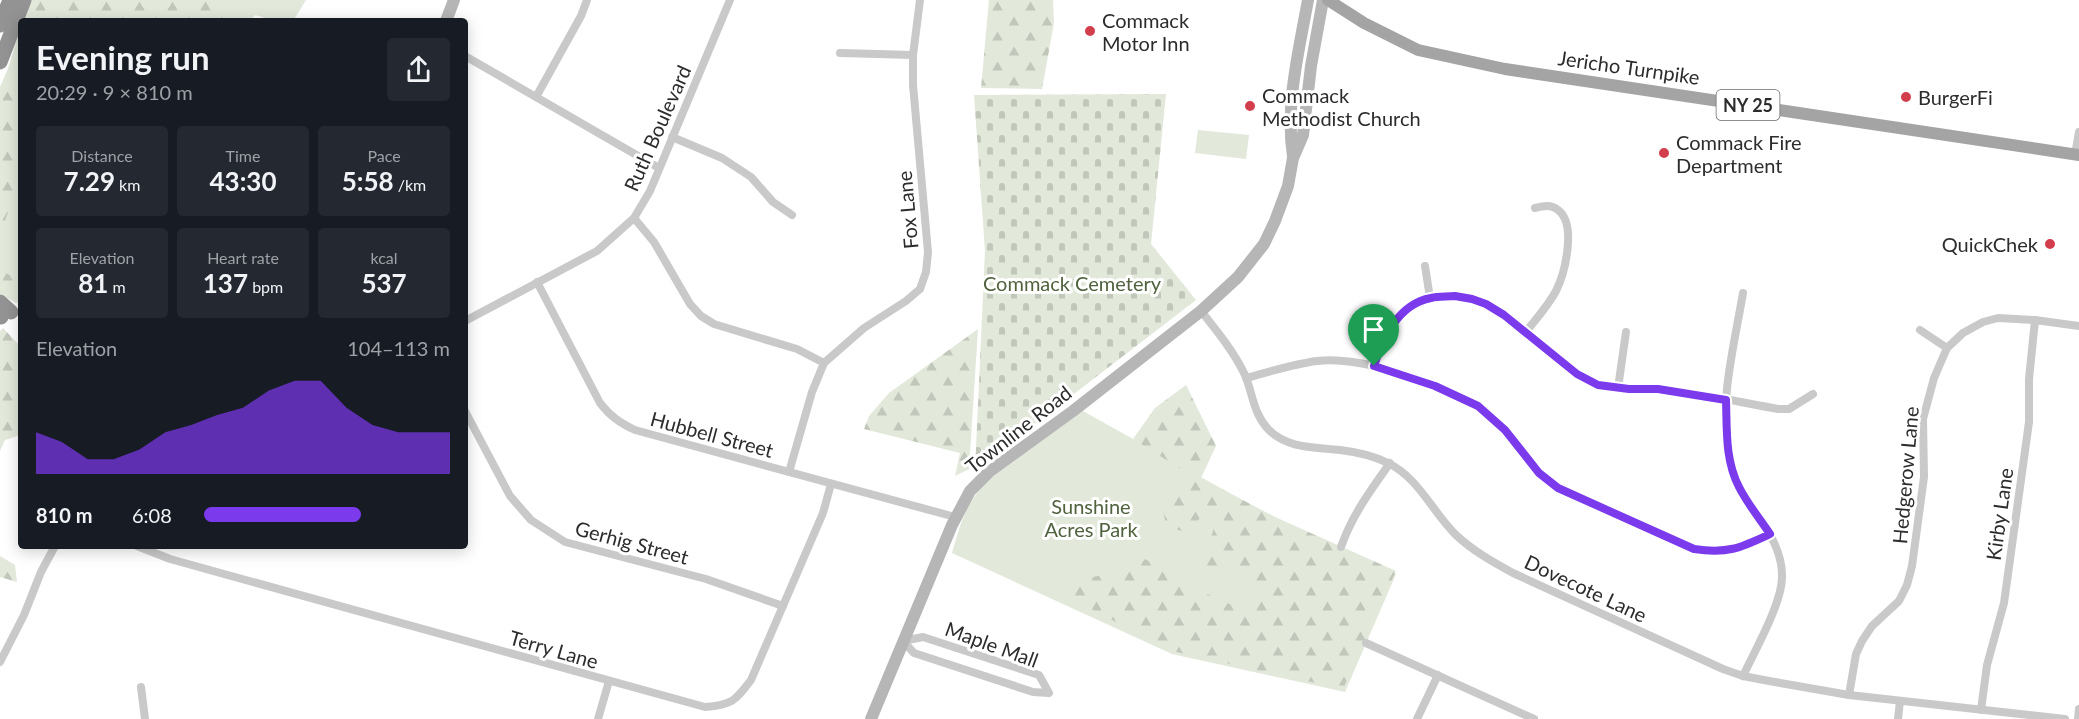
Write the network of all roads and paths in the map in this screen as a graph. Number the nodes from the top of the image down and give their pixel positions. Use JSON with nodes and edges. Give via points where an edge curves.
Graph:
{"nodes":[{"id":1,"x":10,"y":0,"type":"edge"},
{"id":2,"x":24,"y":0,"type":"edge"},
{"id":3,"x":454,"y":0,"type":"edge"},
{"id":4,"x":587,"y":0,"type":"edge"},
{"id":5,"x":729,"y":0,"type":"edge"},
{"id":6,"x":920,"y":0,"type":"edge"},
{"id":7,"x":1308,"y":0,"type":"edge"},
{"id":8,"x":1323,"y":0,"type":"edge"},
{"id":9,"x":1328,"y":0,"type":"edge"},
{"id":10,"x":447,"y":18,"type":"edge"},
{"id":11,"x":0,"y":25,"type":"edge"},
{"id":12,"x":840,"y":53,"type":"dead end"},
{"id":13,"x":913,"y":55,"type":"junction"},
{"id":14,"x":468,"y":58,"type":"edge"},
{"id":15,"x":0,"y":63,"type":"edge"},
{"id":16,"x":536,"y":97,"type":"junction"},
{"id":17,"x":2079,"y":132,"type":"edge"},
{"id":18,"x":672,"y":137,"type":"junction"},
{"id":19,"x":2077,"y":155,"type":"edge"},
{"id":20,"x":1293,"y":158,"type":"junction"},
{"id":21,"x":658,"y":168,"type":"junction"},
{"id":22,"x":1535,"y":208,"type":"dead end"},
{"id":23,"x":792,"y":215,"type":"dead end"},
{"id":24,"x":634,"y":218,"type":"junction"},
{"id":25,"x":1425,"y":266,"type":"dead end"},
{"id":26,"x":537,"y":282,"type":"junction"},
{"id":27,"x":1743,"y":293,"type":"dead end"},
{"id":28,"x":1430,"y":298,"type":"junction"},
{"id":29,"x":1201,"y":311,"type":"junction"},
{"id":30,"x":468,"y":319,"type":"edge"},
{"id":31,"x":2035,"y":320,"type":"junction"},
{"id":32,"x":2079,"y":326,"type":"edge"},
{"id":33,"x":1920,"y":330,"type":"dead end"},
{"id":34,"x":1626,"y":332,"type":"dead end"},
{"id":35,"x":1525,"y":333,"type":"junction"},
{"id":36,"x":1947,"y":348,"type":"junction"},
{"id":37,"x":824,"y":363,"type":"junction"},
{"id":38,"x":1374,"y":366,"type":"junction"},
{"id":39,"x":1246,"y":378,"type":"junction"},
{"id":40,"x":1618,"y":388,"type":"junction"},
{"id":41,"x":1813,"y":394,"type":"dead end"},
{"id":42,"x":1726,"y":400,"type":"junction"},
{"id":43,"x":468,"y":417,"type":"edge"},
{"id":44,"x":1390,"y":463,"type":"junction"},
{"id":45,"x":789,"y":472,"type":"junction"},
{"id":46,"x":831,"y":484,"type":"junction"},
{"id":47,"x":955,"y":518,"type":"junction"},
{"id":48,"x":1770,"y":534,"type":"junction"},
{"id":49,"x":1341,"y":547,"type":"dead end"},
{"id":50,"x":53,"y":549,"type":"edge"},
{"id":51,"x":145,"y":549,"type":"edge"},
{"id":52,"x":783,"y":606,"type":"junction"},
{"id":53,"x":903,"y":641,"type":"junction"},
{"id":54,"x":1366,"y":643,"type":"dead end"},
{"id":55,"x":0,"y":662,"type":"edge"},
{"id":56,"x":1438,"y":675,"type":"junction"},
{"id":57,"x":1743,"y":676,"type":"junction"},
{"id":58,"x":609,"y":681,"type":"junction"},
{"id":59,"x":141,"y":687,"type":"dead end"},
{"id":60,"x":1849,"y":695,"type":"junction"},
{"id":61,"x":1900,"y":701,"type":"junction"},
{"id":62,"x":2079,"y":709,"type":"edge"},
{"id":63,"x":1981,"y":710,"type":"junction"},
{"id":64,"x":145,"y":719,"type":"edge"},
{"id":65,"x":598,"y":719,"type":"edge"},
{"id":66,"x":871,"y":719,"type":"edge"},
{"id":67,"x":1417,"y":719,"type":"edge"},
{"id":68,"x":1534,"y":719,"type":"edge"},
{"id":69,"x":1898,"y":719,"type":"edge"},
{"id":70,"x":2065,"y":719,"type":"edge"},
{"id":71,"x":2078,"y":719,"type":"edge"}],
"edges":[{"from":1,"to":11,"type":"highway"},
{"from":2,"to":15,"type":"highway"},
{"from":3,"to":10,"type":"main road"},
{"from":4,"to":16,"type":"street"},
{"from":5,"to":18,"type":"street","name":"Ruth Boulevard"},
{"from":6,"to":13,"type":"street","name":"Fox Lane"},
{"from":7,"to":20,"type":"main road","via":[[1294,88],[1290,134]]},
{"from":8,"to":20,"type":"main road","via":[[1303,135]]},
{"from":9,"to":19,"type":"main road","name":"Jericho Turnpike","number":"NY 25","via":[[1409,46],[1444,57]]},
{"from":12,"to":13,"type":"street"},
{"from":13,"to":37,"type":"street","name":"Fox Lane","via":[[915,128],[928,252],[926,272],[920,289],[864,328]]},
{"from":14,"to":16,"type":"street"},
{"from":16,"to":21,"type":"street"},
{"from":17,"to":19,"type":"street"},
{"from":18,"to":21,"type":"street","name":"Ruth Boulevard"},
{"from":18,"to":23,"type":"street","via":[[722,158],[751,177],[773,202]]},
{"from":20,"to":29,"type":"main road","name":"Townline Road","via":[[1288,186],[1264,244],[1238,277]]},
{"from":21,"to":24,"type":"street","name":"Ruth Boulevard"},
{"from":22,"to":35,"type":"street","via":[[1548,206],[1559,210],[1568,232],[1566,258],[1556,291]]},
{"from":24,"to":26,"type":"street","name":"Ruth Boulevard","via":[[597,251]]},
{"from":24,"to":37,"type":"street","via":[[701,316],[714,324],[797,349]]},
{"from":25,"to":28,"type":"street"},
{"from":26,"to":30,"type":"street","name":"Ruth Boulevard"},
{"from":26,"to":45,"type":"street","name":"Hubbell Street","via":[[600,404],[614,419],[635,430]]},
{"from":27,"to":42,"type":"street"},
{"from":28,"to":35,"type":"street","via":[[1455,296],[1486,304]]},
{"from":28,"to":38,"type":"street","via":[[1398,318],[1387,332]]},
{"from":29,"to":39,"type":"street","name":"Dovecote Lane"},
{"from":29,"to":47,"type":"main road","name":"Townline Road","via":[[989,472],[970,491]]},
{"from":31,"to":32,"type":"street","name":"Hedgerow Lane"},
{"from":31,"to":36,"type":"street","name":"Hedgerow Lane","via":[[1998,318],[1983,322]]},
{"from":31,"to":63,"type":"street","name":"Kirby Lane","via":[[2028,422],[2004,603],[1987,665]]},
{"from":33,"to":36,"type":"street"},
{"from":34,"to":40,"type":"street"},
{"from":35,"to":40,"type":"street","via":[[1577,374],[1598,385]]},
{"from":36,"to":60,"type":"street","name":"Hedgerow Lane","via":[[1923,419],[1924,477],[1907,585],[1899,602],[1862,640]]},
{"from":37,"to":45,"type":"street","name":"Fox Lane"},
{"from":38,"to":39,"type":"street","via":[[1318,361]]},
{"from":38,"to":48,"type":"street","via":[[1435,386],[1478,406],[1505,430],[1539,473],[1558,488],[1694,549],[1716,552],[1742,548]]},
{"from":39,"to":44,"type":"street","name":"Dovecote Lane","via":[[1261,420],[1283,440],[1352,451]]},
{"from":40,"to":42,"type":"street","via":[[1658,389]]},
{"from":41,"to":42,"type":"street","via":[[1789,409]]},
{"from":42,"to":48,"type":"street","via":[[1726,438],[1733,472],[1739,488]]},
{"from":43,"to":52,"type":"street","name":"Gerhig Street","via":[[510,496],[531,520],[565,542],[706,579]]},
{"from":44,"to":49,"type":"street","via":[[1365,497]]},
{"from":44,"to":57,"type":"street","name":"Dovecote Lane","via":[[1406,474],[1456,535],[1486,558]]},
{"from":45,"to":46,"type":"street","name":"Hubbell Street"},
{"from":46,"to":47,"type":"street","name":"Hubbell Street"},
{"from":46,"to":52,"type":"street","name":"Terry Lane","via":[[823,513]]},
{"from":47,"to":53,"type":"main road","name":"Townline Road"},
{"from":48,"to":57,"type":"street","via":[[1782,575],[1779,596]]},
{"from":50,"to":55,"type":"street"},
{"from":51,"to":58,"type":"street","name":"Terry Lane"},
{"from":52,"to":58,"type":"street","name":"Terry Lane","via":[[751,680],[737,698],[724,705],[705,707]]},
{"from":53,"to":53,"type":"street","name":"Maple Mall","via":[[914,653],[1033,692],[1050,693],[1039,675],[923,637]]},
{"from":53,"to":66,"type":"main road","name":"Townline Road"},
{"from":54,"to":56,"type":"street"},
{"from":56,"to":67,"type":"street"},
{"from":56,"to":68,"type":"street"},
{"from":57,"to":60,"type":"street","name":"Dovecote Lane"},
{"from":58,"to":65,"type":"street"},
{"from":59,"to":64,"type":"street"},
{"from":60,"to":61,"type":"street","name":"Dovecote Lane"},
{"from":61,"to":63,"type":"street","name":"Dovecote Lane"},
{"from":61,"to":69,"type":"street"},
{"from":62,"to":71,"type":"street"},
{"from":63,"to":70,"type":"street","name":"Dovecote Lane"}]}
